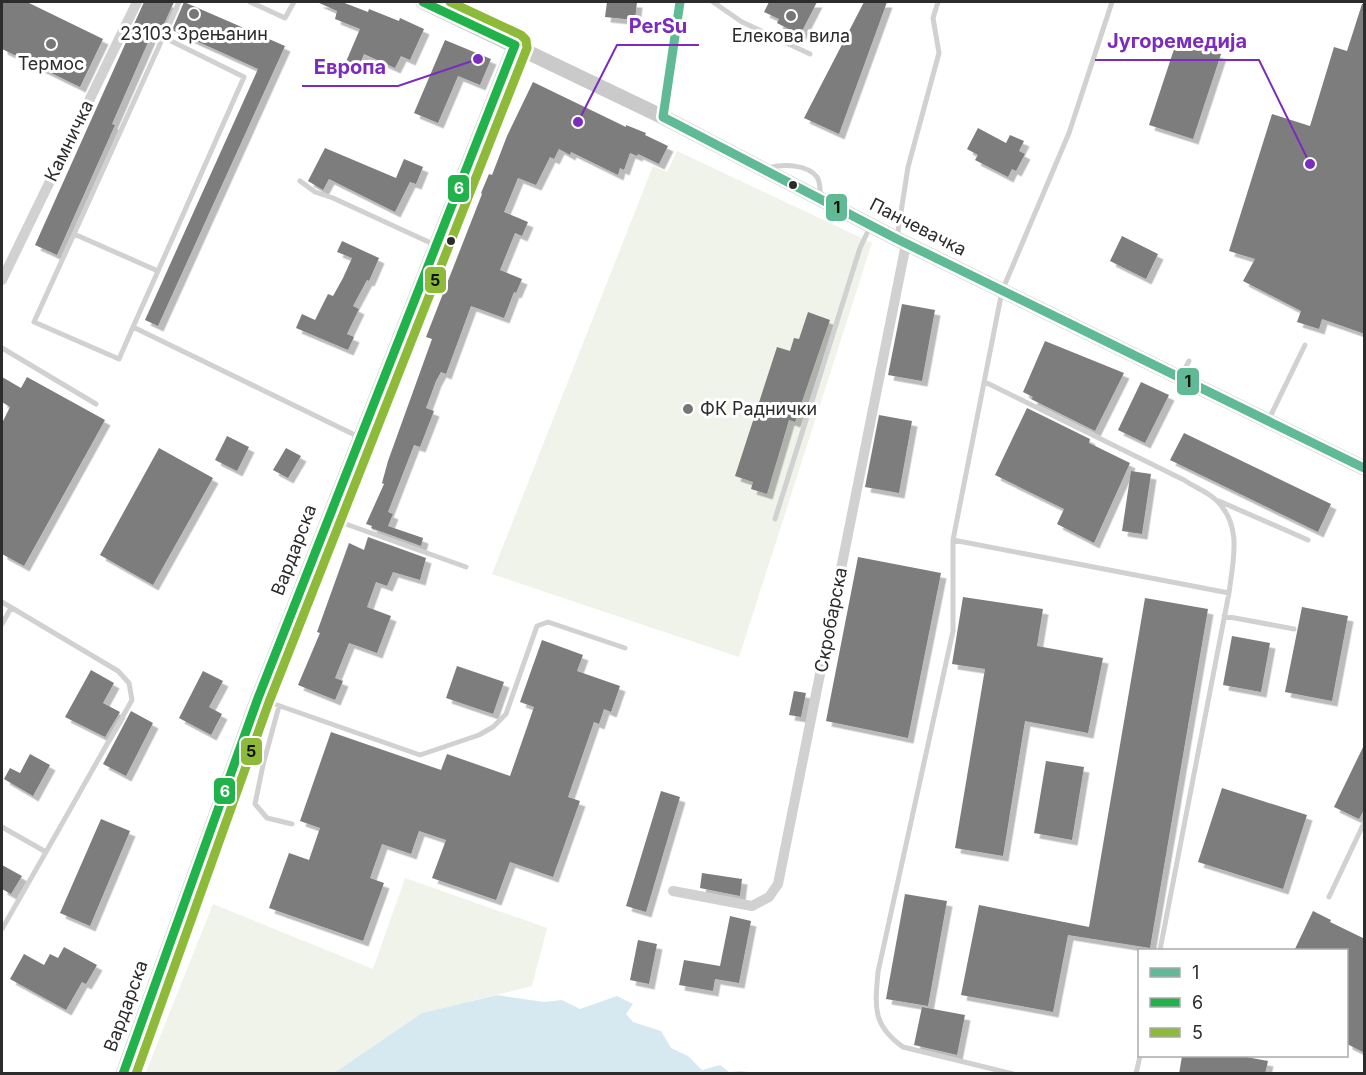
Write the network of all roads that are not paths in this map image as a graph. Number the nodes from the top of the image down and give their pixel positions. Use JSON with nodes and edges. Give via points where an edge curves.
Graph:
{"nodes":[{"id":1,"x":136,"y":2,"type":"edge"},
{"id":2,"x":179,"y":2,"type":"edge"},
{"id":3,"x":250,"y":2,"type":"edge"},
{"id":4,"x":294,"y":2,"type":"edge"},
{"id":5,"x":423,"y":2,"type":"edge"},
{"id":6,"x":680,"y":2,"type":"edge"},
{"id":7,"x":713,"y":2,"type":"edge"},
{"id":8,"x":938,"y":2,"type":"edge"},
{"id":9,"x":1112,"y":2,"type":"edge"},
{"id":10,"x":163,"y":37,"type":"junction"},
{"id":11,"x":515,"y":45,"type":"junction"},
{"id":12,"x":810,"y":54,"type":"dead end"},
{"id":13,"x":663,"y":117,"type":"junction"},
{"id":14,"x":300,"y":181,"type":"dead end"},
{"id":15,"x":870,"y":225,"type":"junction"},
{"id":16,"x":74,"y":234,"type":"junction"},
{"id":17,"x":902,"y":242,"type":"junction"},
{"id":18,"x":436,"y":246,"type":"junction"},
{"id":19,"x":158,"y":271,"type":"junction"},
{"id":20,"x":2,"y":280,"type":"edge"},
{"id":21,"x":1002,"y":291,"type":"junction"},
{"id":22,"x":133,"y":327,"type":"junction"},
{"id":23,"x":1305,"y":345,"type":"dead end"},
{"id":24,"x":2,"y":348,"type":"edge"},
{"id":25,"x":1189,"y":360,"type":"dead end"},
{"id":26,"x":1180,"y":378,"type":"junction"},
{"id":27,"x":985,"y":382,"type":"junction"},
{"id":28,"x":96,"y":404,"type":"dead end"},
{"id":29,"x":1268,"y":421,"type":"junction"},
{"id":30,"x":361,"y":438,"type":"junction"},
{"id":31,"x":1365,"y":468,"type":"edge"},
{"id":32,"x":1215,"y":499,"type":"junction"},
{"id":33,"x":328,"y":517,"type":"junction"},
{"id":34,"x":774,"y":519,"type":"dead end"},
{"id":35,"x":953,"y":540,"type":"junction"},
{"id":36,"x":1308,"y":540,"type":"dead end"},
{"id":37,"x":466,"y":567,"type":"dead end"},
{"id":38,"x":1228,"y":593,"type":"junction"},
{"id":39,"x":2,"y":602,"type":"edge"},
{"id":40,"x":10,"y":608,"type":"junction"},
{"id":41,"x":1224,"y":616,"type":"junction"},
{"id":42,"x":2,"y":624,"type":"edge"},
{"id":43,"x":1294,"y":629,"type":"dead end"},
{"id":44,"x":625,"y":648,"type":"dead end"},
{"id":45,"x":258,"y":698,"type":"junction"},
{"id":46,"x":279,"y":706,"type":"junction"},
{"id":47,"x":1365,"y":823,"type":"edge"},
{"id":48,"x":292,"y":824,"type":"dead end"},
{"id":49,"x":2,"y":827,"type":"edge"},
{"id":50,"x":46,"y":852,"type":"junction"},
{"id":51,"x":673,"y":891,"type":"dead end"},
{"id":52,"x":1329,"y":897,"type":"dead end"},
{"id":53,"x":2,"y":926,"type":"edge"},
{"id":54,"x":1160,"y":949,"type":"edge"},
{"id":55,"x":1140,"y":1057,"type":"edge"},
{"id":56,"x":123,"y":1074,"type":"edge"},
{"id":57,"x":1013,"y":1074,"type":"edge"},
{"id":58,"x":1136,"y":1074,"type":"edge"}],
"edges":[{"from":1,"to":20,"type":"street","name":"Камничка"},
{"from":2,"to":10,"type":"lane"},
{"from":3,"to":4,"type":"lane","via":[[285,18]]},
{"from":5,"to":11,"type":"street","name":"Панчевачка"},
{"from":6,"to":13,"type":"street"},
{"from":7,"to":12,"type":"lane","via":[[742,22]]},
{"from":8,"to":17,"type":"lane","via":[[933,18],[939,53],[908,167]]},
{"from":9,"to":21,"type":"lane","via":[[1069,133]]},
{"from":10,"to":16,"type":"lane"},
{"from":10,"to":19,"type":"lane","via":[[244,76]]},
{"from":11,"to":13,"type":"street","name":"Панчевачка"},
{"from":11,"to":18,"type":"street","name":"Вардарска"},
{"from":13,"to":15,"type":"street","name":"Панчевачка"},
{"from":14,"to":18,"type":"lane","via":[[315,192]]},
{"from":15,"to":17,"type":"street","name":"Панчевачка"},
{"from":15,"to":34,"type":"lane"},
{"from":16,"to":19,"type":"lane"},
{"from":16,"to":22,"type":"lane","via":[[34,322],[119,359]]},
{"from":17,"to":21,"type":"street","name":"Панчевачка"},
{"from":17,"to":51,"type":"street","name":"Скробарска","via":[[778,884],[769,897],[752,906]]},
{"from":18,"to":30,"type":"street","name":"Вардарска"},
{"from":19,"to":22,"type":"lane"},
{"from":21,"to":26,"type":"street","name":"Панчевачка"},
{"from":21,"to":27,"type":"lane"},
{"from":22,"to":30,"type":"lane"},
{"from":23,"to":29,"type":"lane"},
{"from":24,"to":28,"type":"lane"},
{"from":25,"to":26,"type":"lane"},
{"from":26,"to":29,"type":"street","name":"Панчевачка"},
{"from":27,"to":32,"type":"lane"},
{"from":27,"to":35,"type":"lane"},
{"from":29,"to":31,"type":"street","name":"Панчевачка"},
{"from":30,"to":33,"type":"street","name":"Вардарска"},
{"from":32,"to":36,"type":"lane"},
{"from":32,"to":38,"type":"lane","via":[[1234,529],[1235,551]]},
{"from":33,"to":37,"type":"lane"},
{"from":33,"to":45,"type":"street","name":"Вардарска"},
{"from":35,"to":38,"type":"lane"},
{"from":35,"to":57,"type":"lane","via":[[953,631],[878,972],[876,1005],[879,1023],[903,1047]]},
{"from":38,"to":41,"type":"lane"},
{"from":39,"to":40,"type":"lane"},
{"from":40,"to":42,"type":"lane"},
{"from":40,"to":50,"type":"lane","via":[[118,671],[129,683],[132,700]]},
{"from":41,"to":43,"type":"lane"},
{"from":41,"to":54,"type":"lane"},
{"from":44,"to":46,"type":"lane","via":[[542,623],[537,626],[506,714],[494,727],[420,755]]},
{"from":45,"to":46,"type":"lane"},
{"from":45,"to":56,"type":"street","name":"Вардарска"},
{"from":46,"to":48,"type":"lane","via":[[255,804],[267,818]]},
{"from":47,"to":52,"type":"lane"},
{"from":49,"to":50,"type":"lane"},
{"from":50,"to":53,"type":"lane"},
{"from":55,"to":58,"type":"lane"}]}
